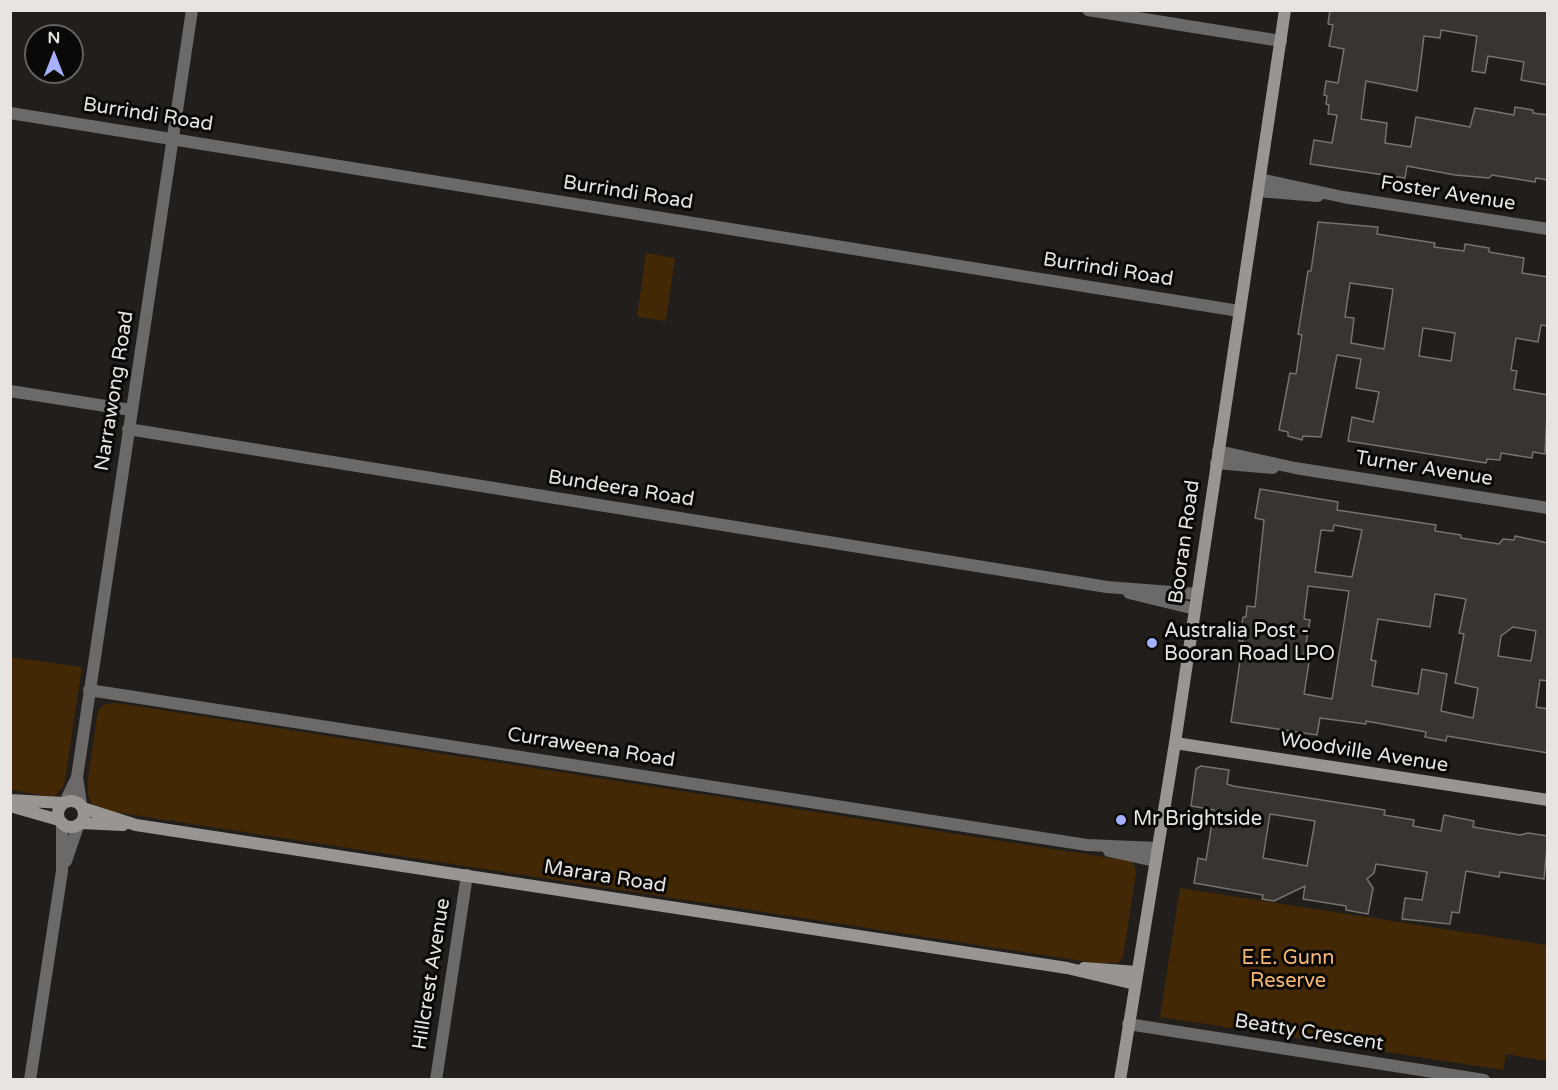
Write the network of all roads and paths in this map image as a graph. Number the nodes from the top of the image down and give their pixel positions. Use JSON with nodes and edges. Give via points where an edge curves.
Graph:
{"nodes":[{"id":1,"x":192,"y":10,"type":"edge"},
{"id":2,"x":1088,"y":10,"type":"edge"},
{"id":3,"x":1285,"y":10,"type":"edge"},
{"id":4,"x":1281,"y":41,"type":"junction"},
{"id":5,"x":10,"y":113,"type":"edge"},
{"id":6,"x":173,"y":139,"type":"junction"},
{"id":7,"x":1259,"y":185,"type":"junction"},
{"id":8,"x":1548,"y":229,"type":"edge"},
{"id":9,"x":1239,"y":311,"type":"junction"},
{"id":10,"x":10,"y":391,"type":"edge"},
{"id":11,"x":131,"y":410,"type":"junction"},
{"id":12,"x":128,"y":429,"type":"junction"},
{"id":13,"x":1217,"y":457,"type":"junction"},
{"id":14,"x":1548,"y":508,"type":"edge"},
{"id":15,"x":1107,"y":587,"type":"junction"},
{"id":16,"x":1197,"y":594,"type":"junction"},
{"id":17,"x":1195,"y":609,"type":"junction"},
{"id":18,"x":90,"y":690,"type":"junction"},
{"id":19,"x":1175,"y":743,"type":"junction"},
{"id":20,"x":77,"y":777,"type":"junction"},
{"id":21,"x":10,"y":800,"type":"edge"},
{"id":22,"x":1548,"y":800,"type":"edge"},
{"id":23,"x":64,"y":802,"type":"junction"},
{"id":24,"x":10,"y":806,"type":"edge"},
{"id":25,"x":82,"y":806,"type":"junction"},
{"id":26,"x":60,"y":821,"type":"junction"},
{"id":27,"x":79,"y":825,"type":"junction"},
{"id":28,"x":136,"y":825,"type":"junction"},
{"id":29,"x":1156,"y":855,"type":"junction"},
{"id":30,"x":62,"y":871,"type":"junction"},
{"id":31,"x":467,"y":875,"type":"junction"},
{"id":32,"x":1136,"y":978,"type":"junction"},
{"id":33,"x":1128,"y":1024,"type":"junction"},
{"id":34,"x":30,"y":1080,"type":"edge"},
{"id":35,"x":436,"y":1080,"type":"edge"},
{"id":36,"x":1120,"y":1080,"type":"edge"},
{"id":37,"x":1484,"y":1080,"type":"edge"}],
"edges":[{"from":1,"to":6,"type":"street","name":"Narrawong Road"},
{"from":2,"to":4,"type":"street"},
{"from":3,"to":4,"type":"street","name":"Booran Road"},
{"from":4,"to":7,"type":"street","name":"Booran Road"},
{"from":5,"to":6,"type":"street","name":"Burrindi Road"},
{"from":6,"to":9,"type":"street","name":"Burrindi Road"},
{"from":6,"to":11,"type":"street","name":"Narrawong Road"},
{"from":7,"to":8,"type":"street","name":"Foster Avenue","via":[[1283,195],[1343,197]]},
{"from":7,"to":9,"type":"street","name":"Booran Road"},
{"from":9,"to":13,"type":"street","name":"Booran Road"},
{"from":10,"to":11,"type":"street"},
{"from":11,"to":12,"type":"street","name":"Narrawong Road"},
{"from":12,"to":15,"type":"street","name":"Bundeera Road"},
{"from":12,"to":18,"type":"street","name":"Narrawong Road"},
{"from":13,"to":14,"type":"street","name":"Turner Avenue"},
{"from":13,"to":16,"type":"street","name":"Booran Road"},
{"from":15,"to":16,"type":"street","name":"Bundeera Road"},
{"from":15,"to":17,"type":"street","name":"Bundeera Road"},
{"from":16,"to":17,"type":"street","name":"Booran Road"},
{"from":17,"to":19,"type":"street","name":"Booran Road"},
{"from":18,"to":20,"type":"street","name":"Narrawong Road"},
{"from":18,"to":29,"type":"street","name":"Curraweena Road","via":[[1088,845],[1130,857]]},
{"from":19,"to":22,"type":"street","name":"Woodville Avenue"},
{"from":19,"to":29,"type":"street","name":"Booran Road"},
{"from":20,"to":23,"type":"street","name":"Narrawong Road"},
{"from":20,"to":25,"type":"street","name":"Narrawong Road"},
{"from":21,"to":23,"type":"street"},
{"from":23,"to":25,"type":"street"},
{"from":23,"to":26,"type":"street","via":[[58,810]]},
{"from":24,"to":26,"type":"street"},
{"from":25,"to":27,"type":"street","via":[[84,816]]},
{"from":25,"to":28,"type":"street","name":"Marara Road"},
{"from":26,"to":27,"type":"street","via":[[69,827]]},
{"from":26,"to":30,"type":"street"},
{"from":27,"to":28,"type":"street","name":"Marara Road"},
{"from":27,"to":30,"type":"street"},
{"from":28,"to":31,"type":"street","name":"Marara Road"},
{"from":29,"to":32,"type":"street","name":"Booran Road"},
{"from":30,"to":34,"type":"street"},
{"from":31,"to":32,"type":"street","name":"Marara Road"},
{"from":31,"to":35,"type":"street","name":"Hillcrest Avenue"},
{"from":32,"to":33,"type":"street","name":"Booran Road"},
{"from":33,"to":36,"type":"street","name":"Booran Road"},
{"from":33,"to":37,"type":"street","name":"Beatty Crescent"}]}
